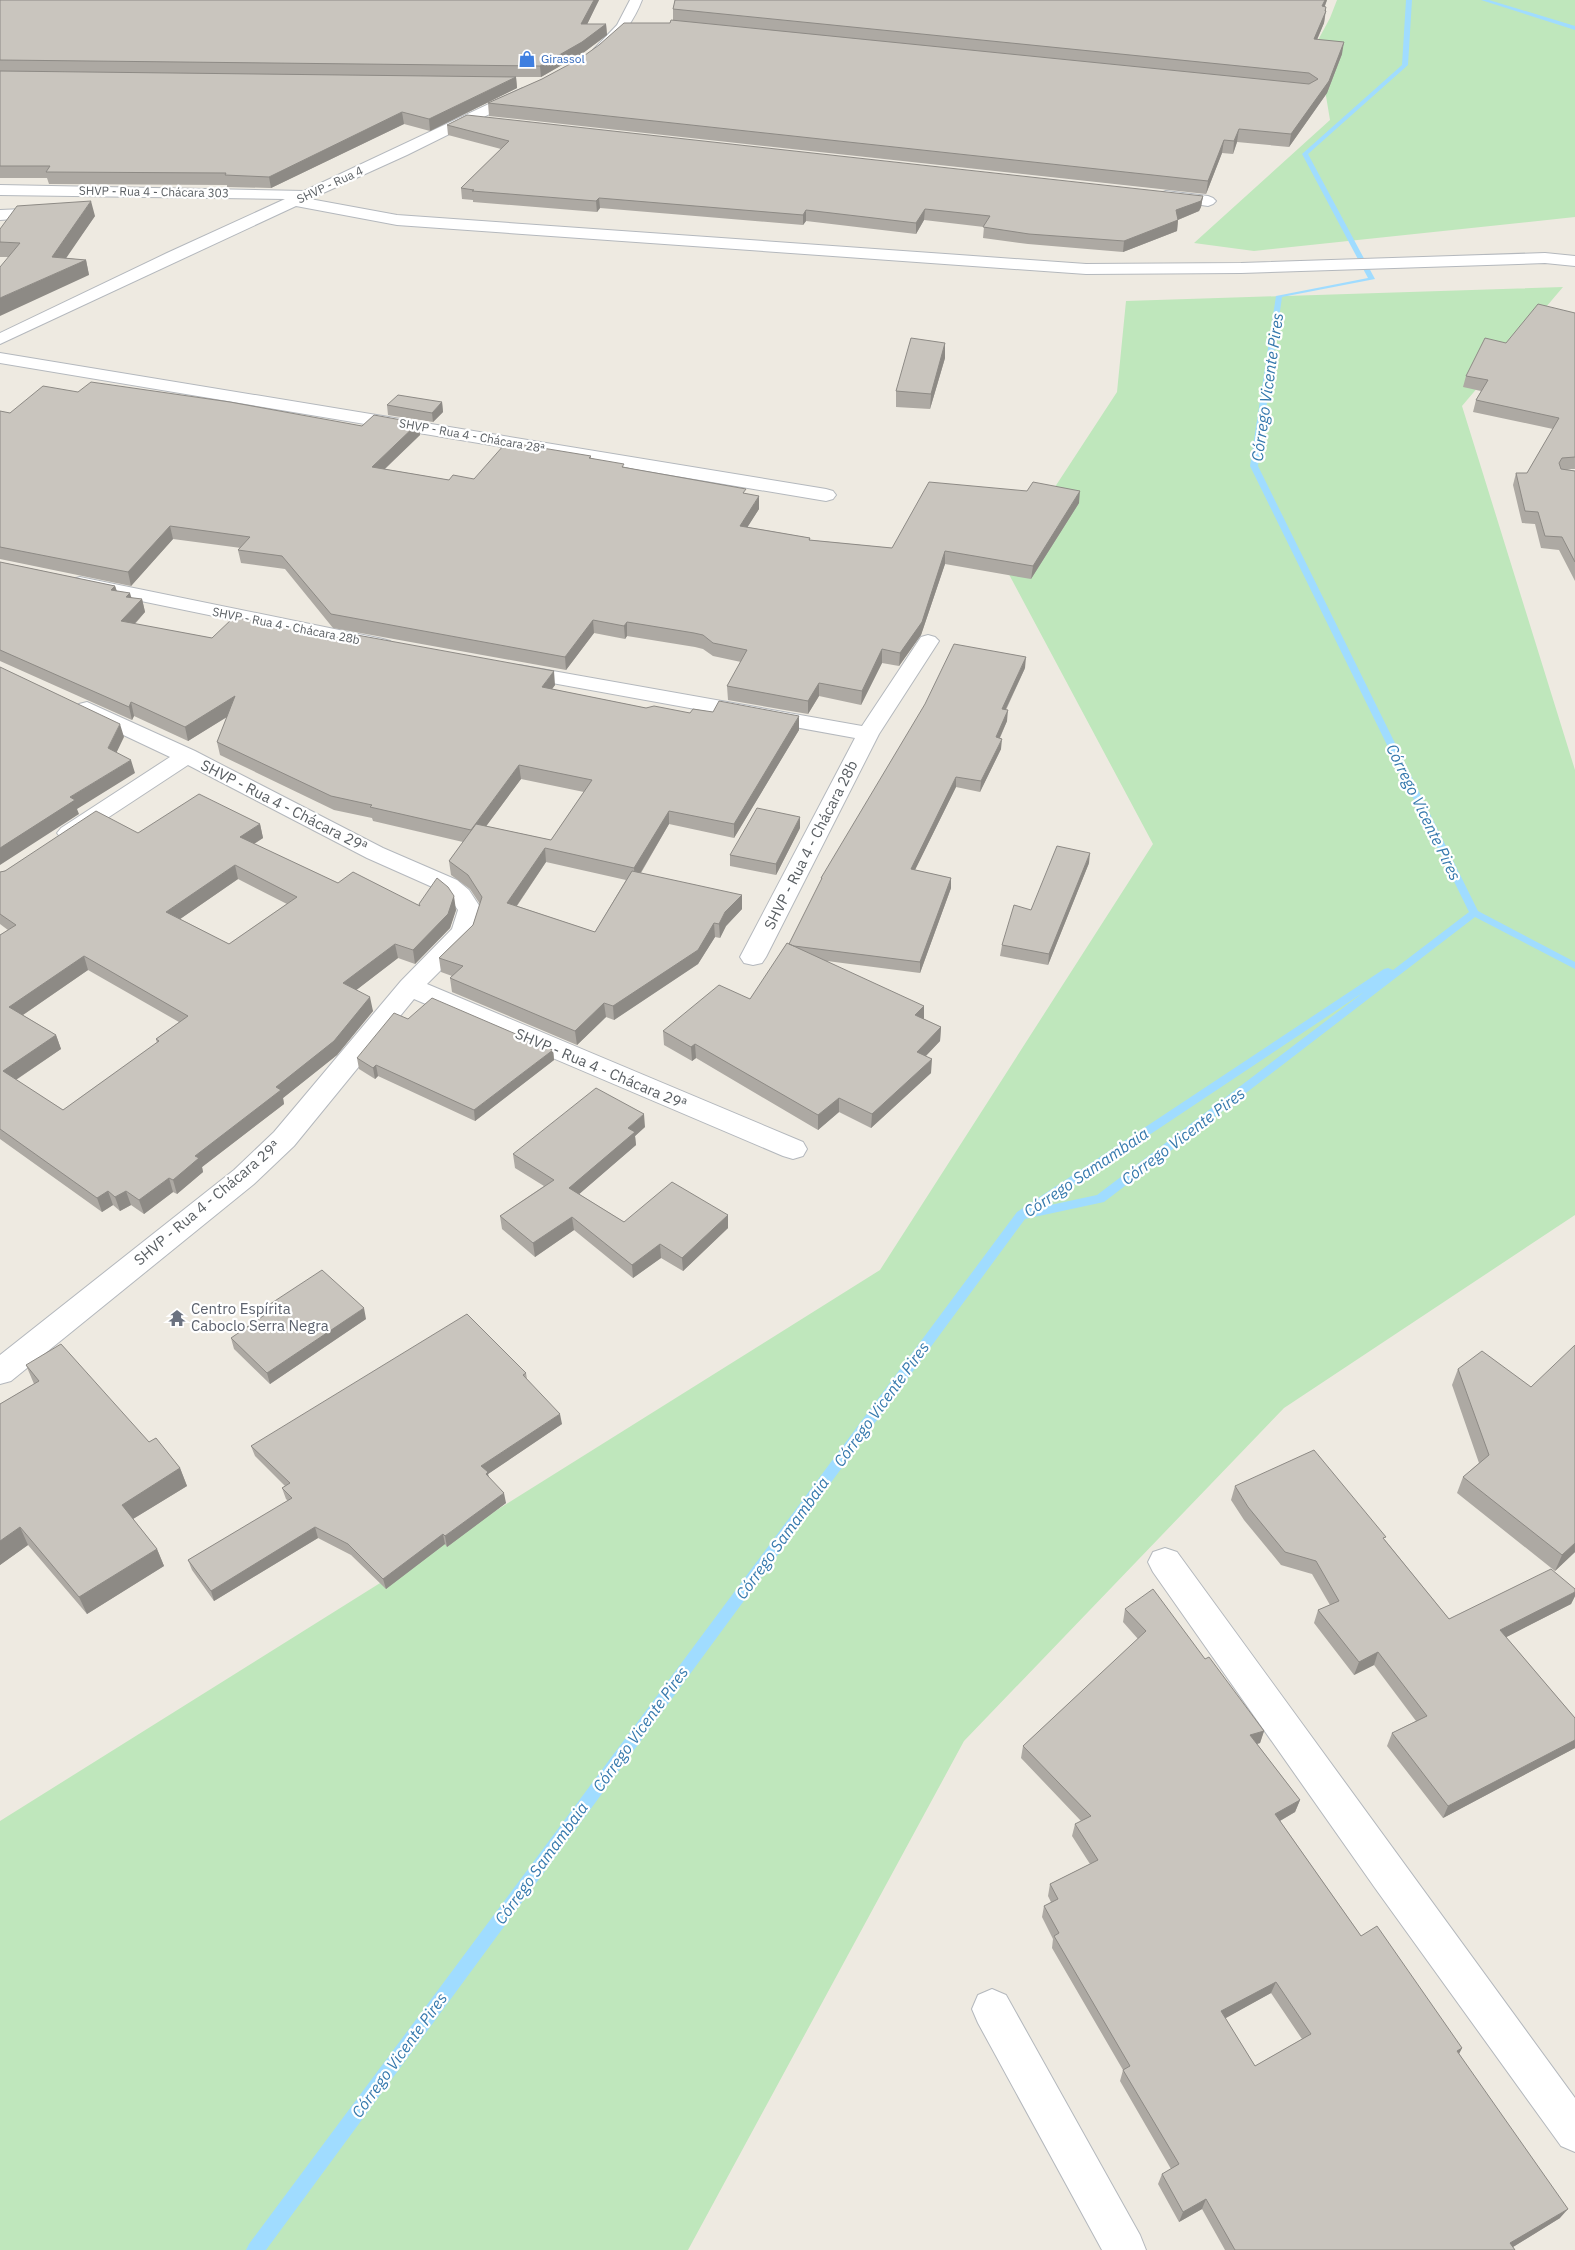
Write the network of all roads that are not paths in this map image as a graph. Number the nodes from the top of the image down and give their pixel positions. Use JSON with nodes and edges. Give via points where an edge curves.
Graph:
{"nodes":[{"id":1,"x":636,"y":0,"type":"edge"},
{"id":2,"x":627,"y":22,"type":"junction"},
{"id":3,"x":643,"y":24,"type":"edge"},
{"id":4,"x":591,"y":57,"type":"edge"},
{"id":5,"x":509,"y":81,"type":"edge"},
{"id":6,"x":466,"y":119,"type":"junction"},
{"id":7,"x":494,"y":122,"type":"edge"},
{"id":8,"x":0,"y":190,"type":"edge"},
{"id":9,"x":1148,"y":194,"type":"edge"},
{"id":10,"x":301,"y":198,"type":"junction"},
{"id":11,"x":1208,"y":201,"type":"dead end"},
{"id":12,"x":156,"y":208,"type":"dead end"},
{"id":13,"x":277,"y":209,"type":"junction"},
{"id":14,"x":63,"y":212,"type":"edge"},
{"id":15,"x":0,"y":215,"type":"edge"},
{"id":16,"x":1575,"y":262,"type":"edge"},
{"id":17,"x":3,"y":336,"type":"edge"},
{"id":18,"x":0,"y":358,"type":"edge"},
{"id":19,"x":826,"y":495,"type":"dead end"},
{"id":20,"x":65,"y":580,"type":"edge"},
{"id":21,"x":928,"y":641,"type":"dead end"},
{"id":22,"x":406,"y":650,"type":"edge"},
{"id":23,"x":503,"y":668,"type":"edge"},
{"id":24,"x":62,"y":698,"type":"edge"},
{"id":25,"x":868,"y":734,"type":"junction"},
{"id":26,"x":187,"y":756,"type":"junction"},
{"id":27,"x":49,"y":846,"type":"edge"},
{"id":28,"x":754,"y":957,"type":"dead end"},
{"id":29,"x":410,"y":987,"type":"junction"},
{"id":30,"x":793,"y":1149,"type":"dead end"},
{"id":31,"x":0,"y":1372,"type":"edge"},
{"id":32,"x":1165,"y":1562,"type":"dead end"},
{"id":33,"x":992,"y":2008,"type":"dead end"},
{"id":34,"x":1575,"y":2132,"type":"edge"},
{"id":35,"x":1125,"y":2250,"type":"edge"}],
"edges":[{"from":1,"to":2,"type":"street"},
{"from":2,"to":3,"type":"street"},
{"from":2,"to":4,"type":"street"},
{"from":5,"to":6,"type":"street","name":"SHVP - Rua 4","via":[[536,84]]},
{"from":6,"to":7,"type":"street"},
{"from":6,"to":10,"type":"street","name":"SHVP - Rua 4"},
{"from":8,"to":10,"type":"street","name":"SHVP - Rua 4 - Chácara 303"},
{"from":9,"to":11,"type":"street"},
{"from":10,"to":13,"type":"street","name":"SHVP - Rua 4"},
{"from":10,"to":16,"type":"street","name":"SHVP - Rua 4 - Chácara 303","via":[[397,220],[1086,269],[1241,268],[1545,258]]},
{"from":12,"to":13,"type":"street","via":[[231,205]]},
{"from":13,"to":17,"type":"street","name":"SHVP - Rua 4"},
{"from":14,"to":15,"type":"street"},
{"from":18,"to":19,"type":"street","name":"SHVP - Rua 4 - Chácara 28ª"},
{"from":20,"to":22,"type":"street","name":"SHVP - Rua 4 - Chácara 28b"},
{"from":21,"to":25,"type":"street","name":"SHVP - Rua 4 - Chácara 28b"},
{"from":23,"to":25,"type":"street"},
{"from":24,"to":26,"type":"street","name":"SHVP - Rua 4 - Chácara 29ª"},
{"from":25,"to":28,"type":"street","name":"SHVP - Rua 4 - Chácara 28b"},
{"from":26,"to":27,"type":"street"},
{"from":26,"to":29,"type":"street","name":"SHVP - Rua 4 - Chácara 29ª","via":[[376,853],[448,885],[460,895],[470,910],[464,932]]},
{"from":29,"to":30,"type":"street","name":"SHVP - Rua 4 - Chácara 29ª"},
{"from":29,"to":31,"type":"street","name":"SHVP - Rua 4 - Chácara 29ª","via":[[278,1146],[244,1177]]},
{"from":32,"to":34,"type":"street"},
{"from":33,"to":35,"type":"street"}]}
